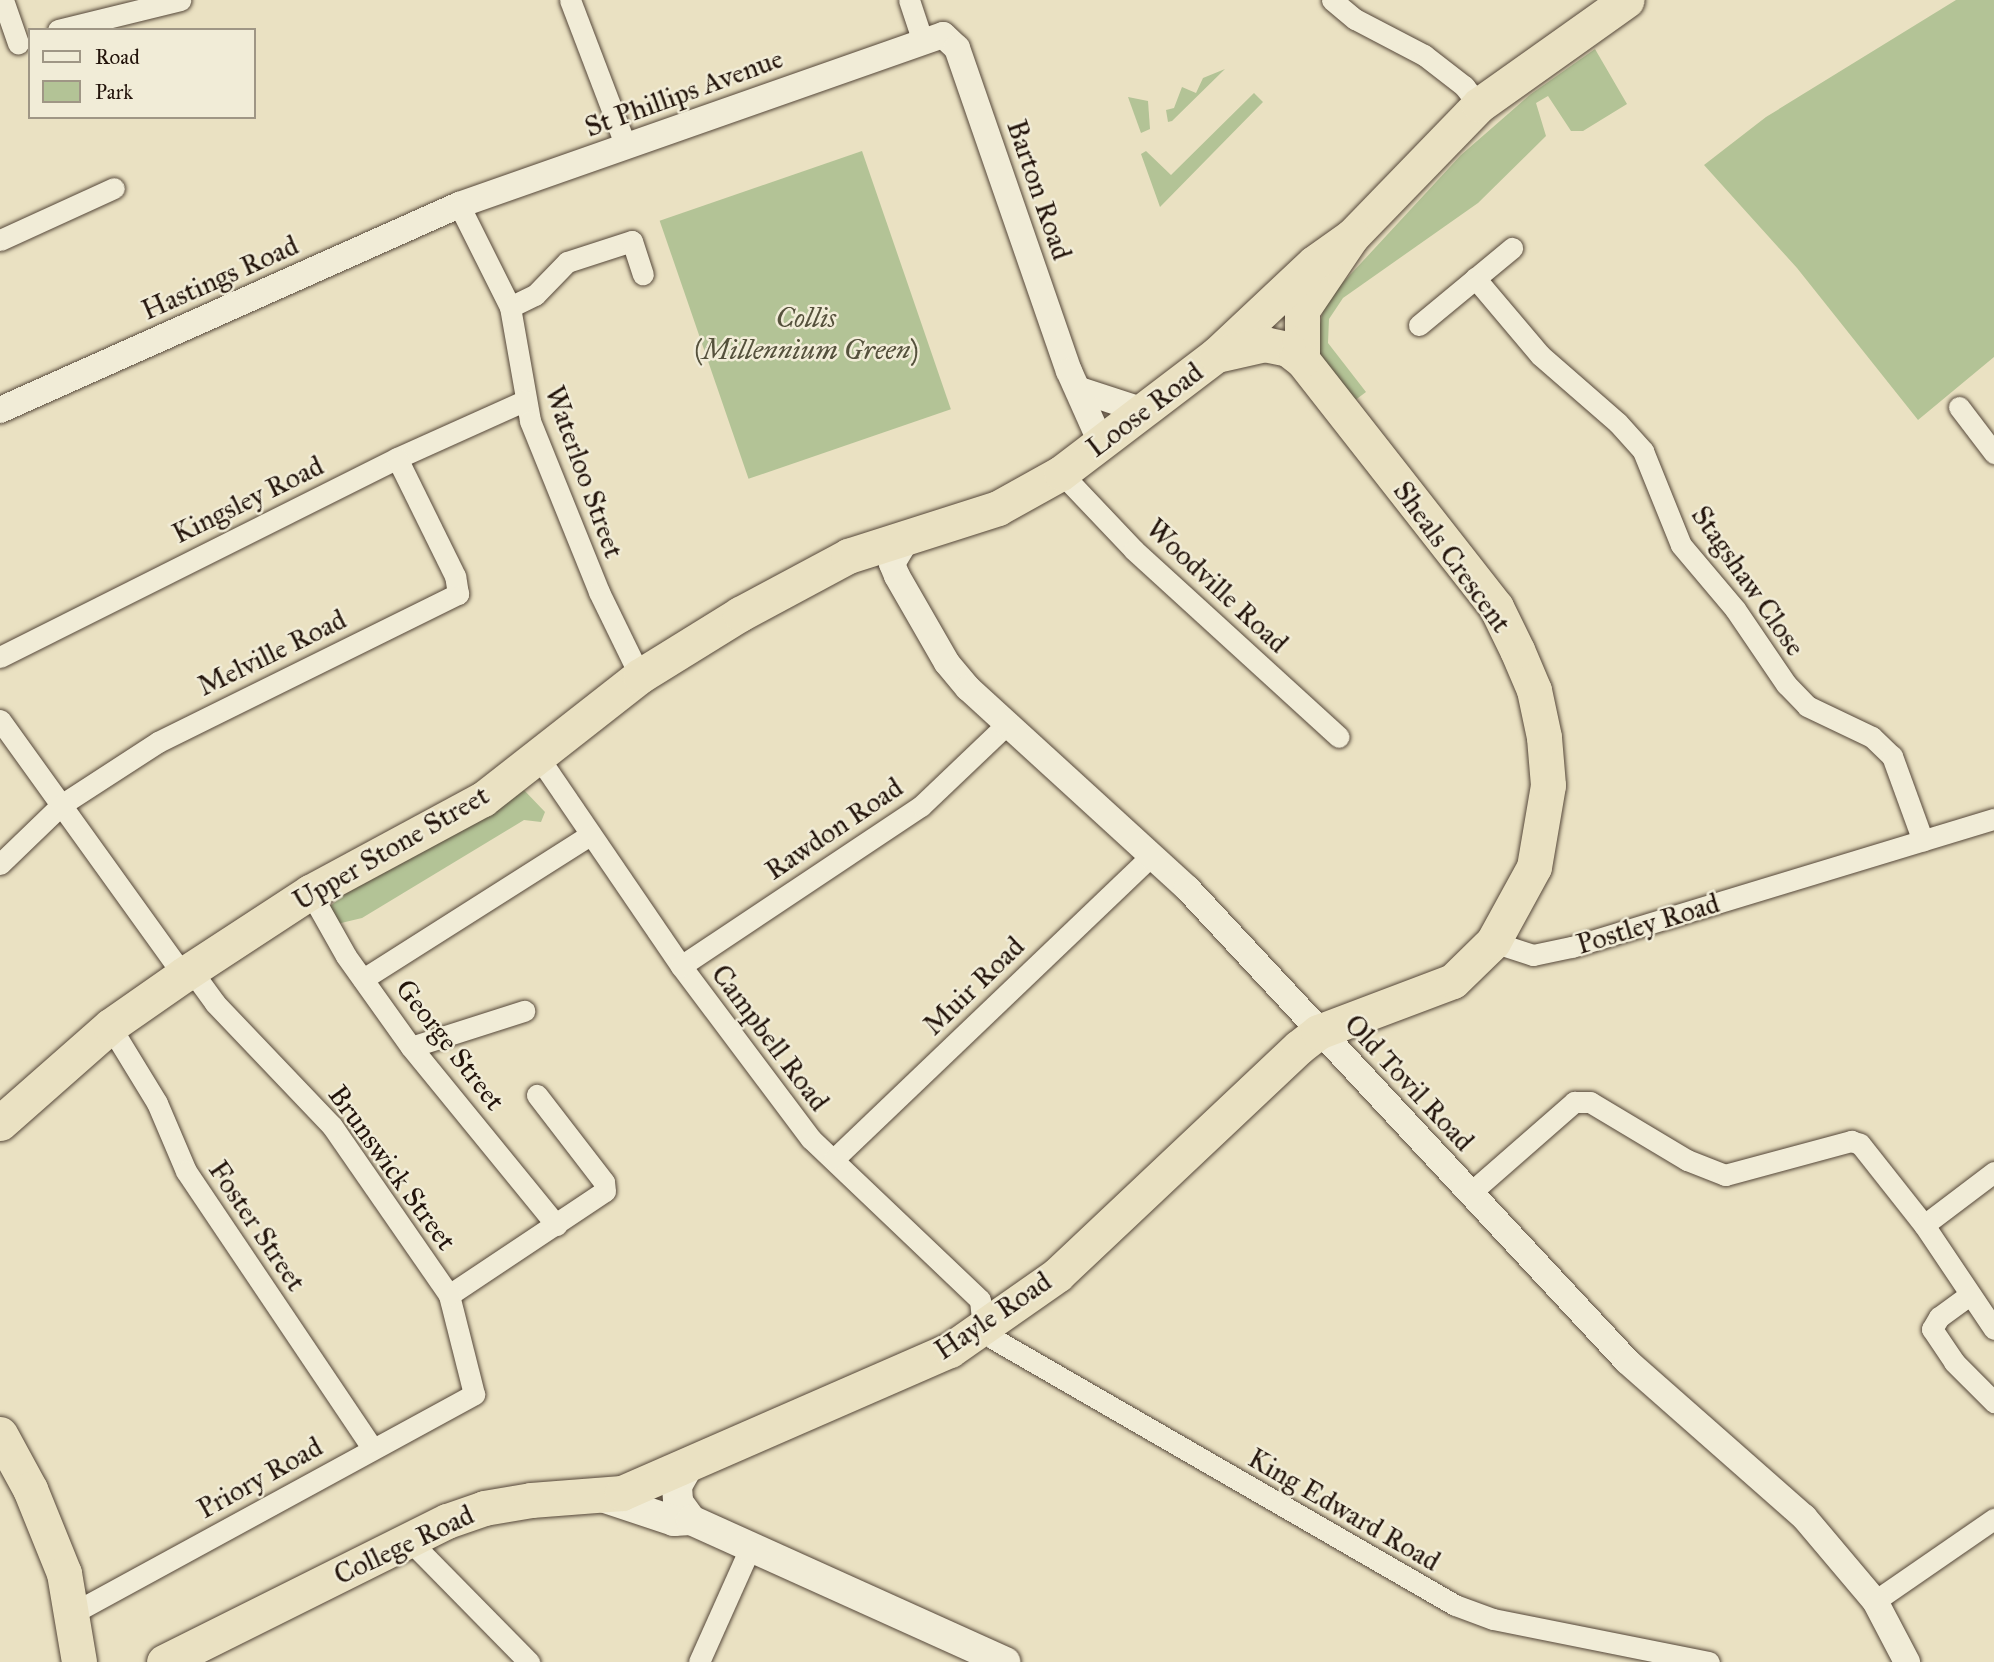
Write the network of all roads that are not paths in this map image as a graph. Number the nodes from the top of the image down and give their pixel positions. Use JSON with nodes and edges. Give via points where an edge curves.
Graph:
{"nodes":[{"id":1,"x":4,"y":0,"type":"edge"},
{"id":2,"x":180,"y":0,"type":"edge"},
{"id":3,"x":570,"y":0,"type":"edge"},
{"id":4,"x":909,"y":0,"type":"edge"},
{"id":5,"x":1332,"y":0,"type":"edge"},
{"id":6,"x":1627,"y":0,"type":"edge"},
{"id":7,"x":66,"y":28,"type":"edge"},
{"id":8,"x":923,"y":42,"type":"junction"},
{"id":9,"x":16,"y":44,"type":"edge"},
{"id":10,"x":1479,"y":105,"type":"junction"},
{"id":11,"x":626,"y":147,"type":"junction"},
{"id":12,"x":114,"y":188,"type":"dead end"},
{"id":13,"x":462,"y":204,"type":"junction"},
{"id":14,"x":1352,"y":236,"type":"junction"},
{"id":15,"x":0,"y":240,"type":"edge"},
{"id":16,"x":1511,"y":248,"type":"dead end"},
{"id":17,"x":643,"y":274,"type":"dead end"},
{"id":18,"x":1475,"y":278,"type":"junction"},
{"id":19,"x":510,"y":307,"type":"junction"},
{"id":20,"x":1419,"y":325,"type":"dead end"},
{"id":21,"x":1216,"y":355,"type":"junction"},
{"id":22,"x":1302,"y":360,"type":"junction"},
{"id":23,"x":1080,"y":390,"type":"junction"},
{"id":24,"x":524,"y":401,"type":"junction"},
{"id":25,"x":1959,"y":407,"type":"dead end"},
{"id":26,"x":0,"y":411,"type":"edge"},
{"id":27,"x":1144,"y":411,"type":"junction"},
{"id":28,"x":1101,"y":443,"type":"junction"},
{"id":29,"x":1994,"y":453,"type":"edge"},
{"id":30,"x":397,"y":458,"type":"junction"},
{"id":31,"x":1061,"y":473,"type":"junction"},
{"id":32,"x":908,"y":537,"type":"junction"},
{"id":33,"x":0,"y":657,"type":"edge"},
{"id":34,"x":640,"y":676,"type":"junction"},
{"id":35,"x":0,"y":720,"type":"edge"},
{"id":36,"x":1007,"y":724,"type":"junction"},
{"id":37,"x":1339,"y":737,"type":"dead end"},
{"id":38,"x":537,"y":755,"type":"junction"},
{"id":39,"x":61,"y":805,"type":"junction"},
{"id":40,"x":1994,"y":819,"type":"edge"},
{"id":41,"x":590,"y":835,"type":"junction"},
{"id":42,"x":1923,"y":841,"type":"junction"},
{"id":43,"x":1152,"y":855,"type":"junction"},
{"id":44,"x":0,"y":864,"type":"edge"},
{"id":45,"x":310,"y":892,"type":"junction"},
{"id":46,"x":1493,"y":942,"type":"junction"},
{"id":47,"x":681,"y":966,"type":"junction"},
{"id":48,"x":187,"y":972,"type":"junction"},
{"id":49,"x":363,"y":979,"type":"junction"},
{"id":50,"x":524,"y":1011,"type":"dead end"},
{"id":51,"x":110,"y":1027,"type":"junction"},
{"id":52,"x":1318,"y":1032,"type":"junction"},
{"id":53,"x":411,"y":1047,"type":"junction"},
{"id":54,"x":537,"y":1095,"type":"dead end"},
{"id":55,"x":0,"y":1123,"type":"edge"},
{"id":56,"x":834,"y":1158,"type":"junction"},
{"id":57,"x":1994,"y":1172,"type":"edge"},
{"id":58,"x":1469,"y":1194,"type":"junction"},
{"id":59,"x":556,"y":1225,"type":"junction"},
{"id":60,"x":1924,"y":1225,"type":"junction"},
{"id":61,"x":450,"y":1295,"type":"junction"},
{"id":62,"x":1968,"y":1296,"type":"junction"},
{"id":63,"x":983,"y":1327,"type":"junction"},
{"id":64,"x":1994,"y":1329,"type":"edge"},
{"id":65,"x":474,"y":1394,"type":"joint"},
{"id":66,"x":1994,"y":1402,"type":"edge"},
{"id":67,"x":0,"y":1434,"type":"edge"},
{"id":68,"x":372,"y":1448,"type":"junction"},
{"id":69,"x":689,"y":1465,"type":"junction"},
{"id":70,"x":602,"y":1497,"type":"junction"},
{"id":71,"x":1994,"y":1519,"type":"edge"},
{"id":72,"x":691,"y":1520,"type":"junction"},
{"id":73,"x":408,"y":1539,"type":"junction"},
{"id":74,"x":750,"y":1548,"type":"junction"},
{"id":75,"x":1875,"y":1601,"type":"junction"},
{"id":76,"x":73,"y":1613,"type":"junction"},
{"id":77,"x":79,"y":1662,"type":"edge"},
{"id":78,"x":164,"y":1662,"type":"edge"},
{"id":79,"x":529,"y":1662,"type":"edge"},
{"id":80,"x":699,"y":1662,"type":"edge"},
{"id":81,"x":1005,"y":1662,"type":"edge"},
{"id":82,"x":1709,"y":1662,"type":"edge"},
{"id":83,"x":1907,"y":1662,"type":"edge"}],
"edges":[{"from":1,"to":9,"type":"street"},
{"from":2,"to":7,"type":"street"},
{"from":3,"to":11,"type":"street"},
{"from":4,"to":8,"type":"street"},
{"from":5,"to":10,"type":"street","via":[[1355,19],[1424,55],[1464,86]]},
{"from":6,"to":10,"type":"highway","name":"Loose Road"},
{"from":8,"to":11,"type":"street","name":"St Phillips Avenue"},
{"from":8,"to":23,"type":"street","name":"Barton Road","via":[[943,35],[957,48],[1053,327]]},
{"from":10,"to":14,"type":"highway","name":"Loose Road"},
{"from":11,"to":13,"type":"street","name":"St Phillips Avenue"},
{"from":12,"to":15,"type":"street"},
{"from":13,"to":19,"type":"street","name":"Waterloo Street"},
{"from":13,"to":26,"type":"street","name":"Hastings Road"},
{"from":14,"to":21,"type":"highway","name":"Loose Road","via":[[1314,263]]},
{"from":14,"to":22,"type":"highway","name":"Loose Road","via":[[1302,310]]},
{"from":16,"to":18,"type":"street"},
{"from":17,"to":19,"type":"street","via":[[632,241],[567,262],[536,295]]},
{"from":18,"to":20,"type":"street"},
{"from":18,"to":42,"type":"street","name":"Stagshaw Close","via":[[1540,355],[1643,451],[1681,545],[1735,609],[1786,684],[1815,712],[1871,737],[1892,756]]},
{"from":19,"to":24,"type":"street","name":"Waterloo Street"},
{"from":21,"to":22,"type":"highway","name":"Sheals Crescent","via":[[1265,344],[1288,349]]},
{"from":21,"to":27,"type":"highway","name":"Loose Road"},
{"from":22,"to":46,"type":"highway","name":"Sheals Crescent","via":[[1496,607],[1534,690],[1545,749],[1543,822],[1534,867]]},
{"from":23,"to":27,"type":"street"},
{"from":23,"to":28,"type":"street","name":"Barton Road"},
{"from":24,"to":30,"type":"street","name":"Kingsley Road"},
{"from":24,"to":34,"type":"street","name":"Waterloo Street","via":[[564,511]]},
{"from":25,"to":29,"type":"street"},
{"from":27,"to":28,"type":"highway","name":"Loose Road"},
{"from":28,"to":31,"type":"highway","name":"Loose Road"},
{"from":30,"to":33,"type":"street","name":"Kingsley Road"},
{"from":30,"to":39,"type":"street","name":"Melville Road","via":[[455,576],[458,594],[159,742]]},
{"from":31,"to":32,"type":"highway","name":"Loose Road","via":[[998,508]]},
{"from":31,"to":37,"type":"street","name":"Woodville Road","via":[[1133,550]]},
{"from":32,"to":34,"type":"highway","name":"Upper Stone Street","via":[[837,561]]},
{"from":32,"to":36,"type":"street","name":"Old Tovil Road","via":[[892,564],[897,576],[947,663]]},
{"from":34,"to":38,"type":"highway","name":"Upper Stone Street"},
{"from":35,"to":39,"type":"street","name":"Brunswick Street"},
{"from":36,"to":43,"type":"street","name":"Old Tovil Road"},
{"from":36,"to":47,"type":"street","name":"Rawdon Road","via":[[921,806]]},
{"from":38,"to":41,"type":"street","name":"Campbell Road"},
{"from":38,"to":45,"type":"highway","name":"Upper Stone Street","via":[[483,799]]},
{"from":39,"to":44,"type":"street","name":"Melville Road"},
{"from":39,"to":48,"type":"street","name":"Brunswick Street"},
{"from":40,"to":42,"type":"street","name":"Postley Road"},
{"from":41,"to":47,"type":"street","name":"Campbell Road"},
{"from":41,"to":49,"type":"street"},
{"from":42,"to":46,"type":"street","name":"Postley Road","via":[[1572,947],[1533,955]]},
{"from":43,"to":52,"type":"street","name":"Old Tovil Road"},
{"from":43,"to":56,"type":"street","name":"Muir Road"},
{"from":45,"to":48,"type":"highway","name":"Upper Stone Street"},
{"from":45,"to":49,"type":"street","name":"George Street"},
{"from":46,"to":52,"type":"highway","via":[[1453,981]]},
{"from":47,"to":56,"type":"street","name":"Campbell Road","via":[[811,1139]]},
{"from":48,"to":51,"type":"highway","name":"Upper Stone Street"},
{"from":48,"to":61,"type":"street","name":"Brunswick Street","via":[[332,1126]]},
{"from":49,"to":53,"type":"street","name":"George Street"},
{"from":50,"to":53,"type":"street"},
{"from":51,"to":55,"type":"highway","name":"Upper Stone Street"},
{"from":51,"to":68,"type":"street","name":"Foster Street","via":[[157,1103],[186,1171]]},
{"from":52,"to":58,"type":"street","name":"Old Tovil Road"},
{"from":52,"to":63,"type":"highway","name":"Hayle Road","via":[[1219,1118],[1057,1275]]},
{"from":53,"to":59,"type":"street","name":"George Street"},
{"from":54,"to":59,"type":"street","via":[[606,1186],[597,1199]]},
{"from":56,"to":63,"type":"street","name":"Campbell Road","via":[[980,1300]]},
{"from":57,"to":60,"type":"street"},
{"from":58,"to":60,"type":"street","via":[[1574,1102],[1590,1102],[1687,1160],[1725,1175],[1836,1143],[1860,1144]]},
{"from":58,"to":75,"type":"street","name":"Old Tovil Road","via":[[1628,1362],[1804,1517]]},
{"from":59,"to":61,"type":"street"},
{"from":60,"to":62,"type":"street"},
{"from":61,"to":65,"type":"street","name":"Brunswick Street"},
{"from":62,"to":64,"type":"street"},
{"from":62,"to":66,"type":"street","via":[[1939,1317],[1932,1329],[1954,1362]]},
{"from":63,"to":69,"type":"highway","name":"Hayle Road","via":[[950,1350],[894,1378]]},
{"from":63,"to":82,"type":"street","name":"King Edward Road","via":[[994,1339],[1455,1605],[1493,1619]]},
{"from":65,"to":68,"type":"street","name":"Priory Road"},
{"from":67,"to":76,"type":"highway","via":[[54,1545]]},
{"from":68,"to":76,"type":"street","name":"Priory Road"},
{"from":69,"to":70,"type":"highway","name":"Hayle Road"},
{"from":69,"to":72,"type":"main road","via":[[677,1486],[678,1502]]},
{"from":70,"to":72,"type":"main road","name":"College Road","via":[[674,1521]]},
{"from":70,"to":73,"type":"highway","name":"College Road","via":[[560,1497],[484,1508]]},
{"from":71,"to":75,"type":"street"},
{"from":72,"to":74,"type":"main road","name":"College Road"},
{"from":73,"to":78,"type":"highway","name":"College Road"},
{"from":73,"to":79,"type":"street"},
{"from":74,"to":80,"type":"street"},
{"from":74,"to":81,"type":"main road","name":"College Road"},
{"from":75,"to":83,"type":"street","name":"Old Tovil Road"},
{"from":76,"to":77,"type":"highway"}]}
